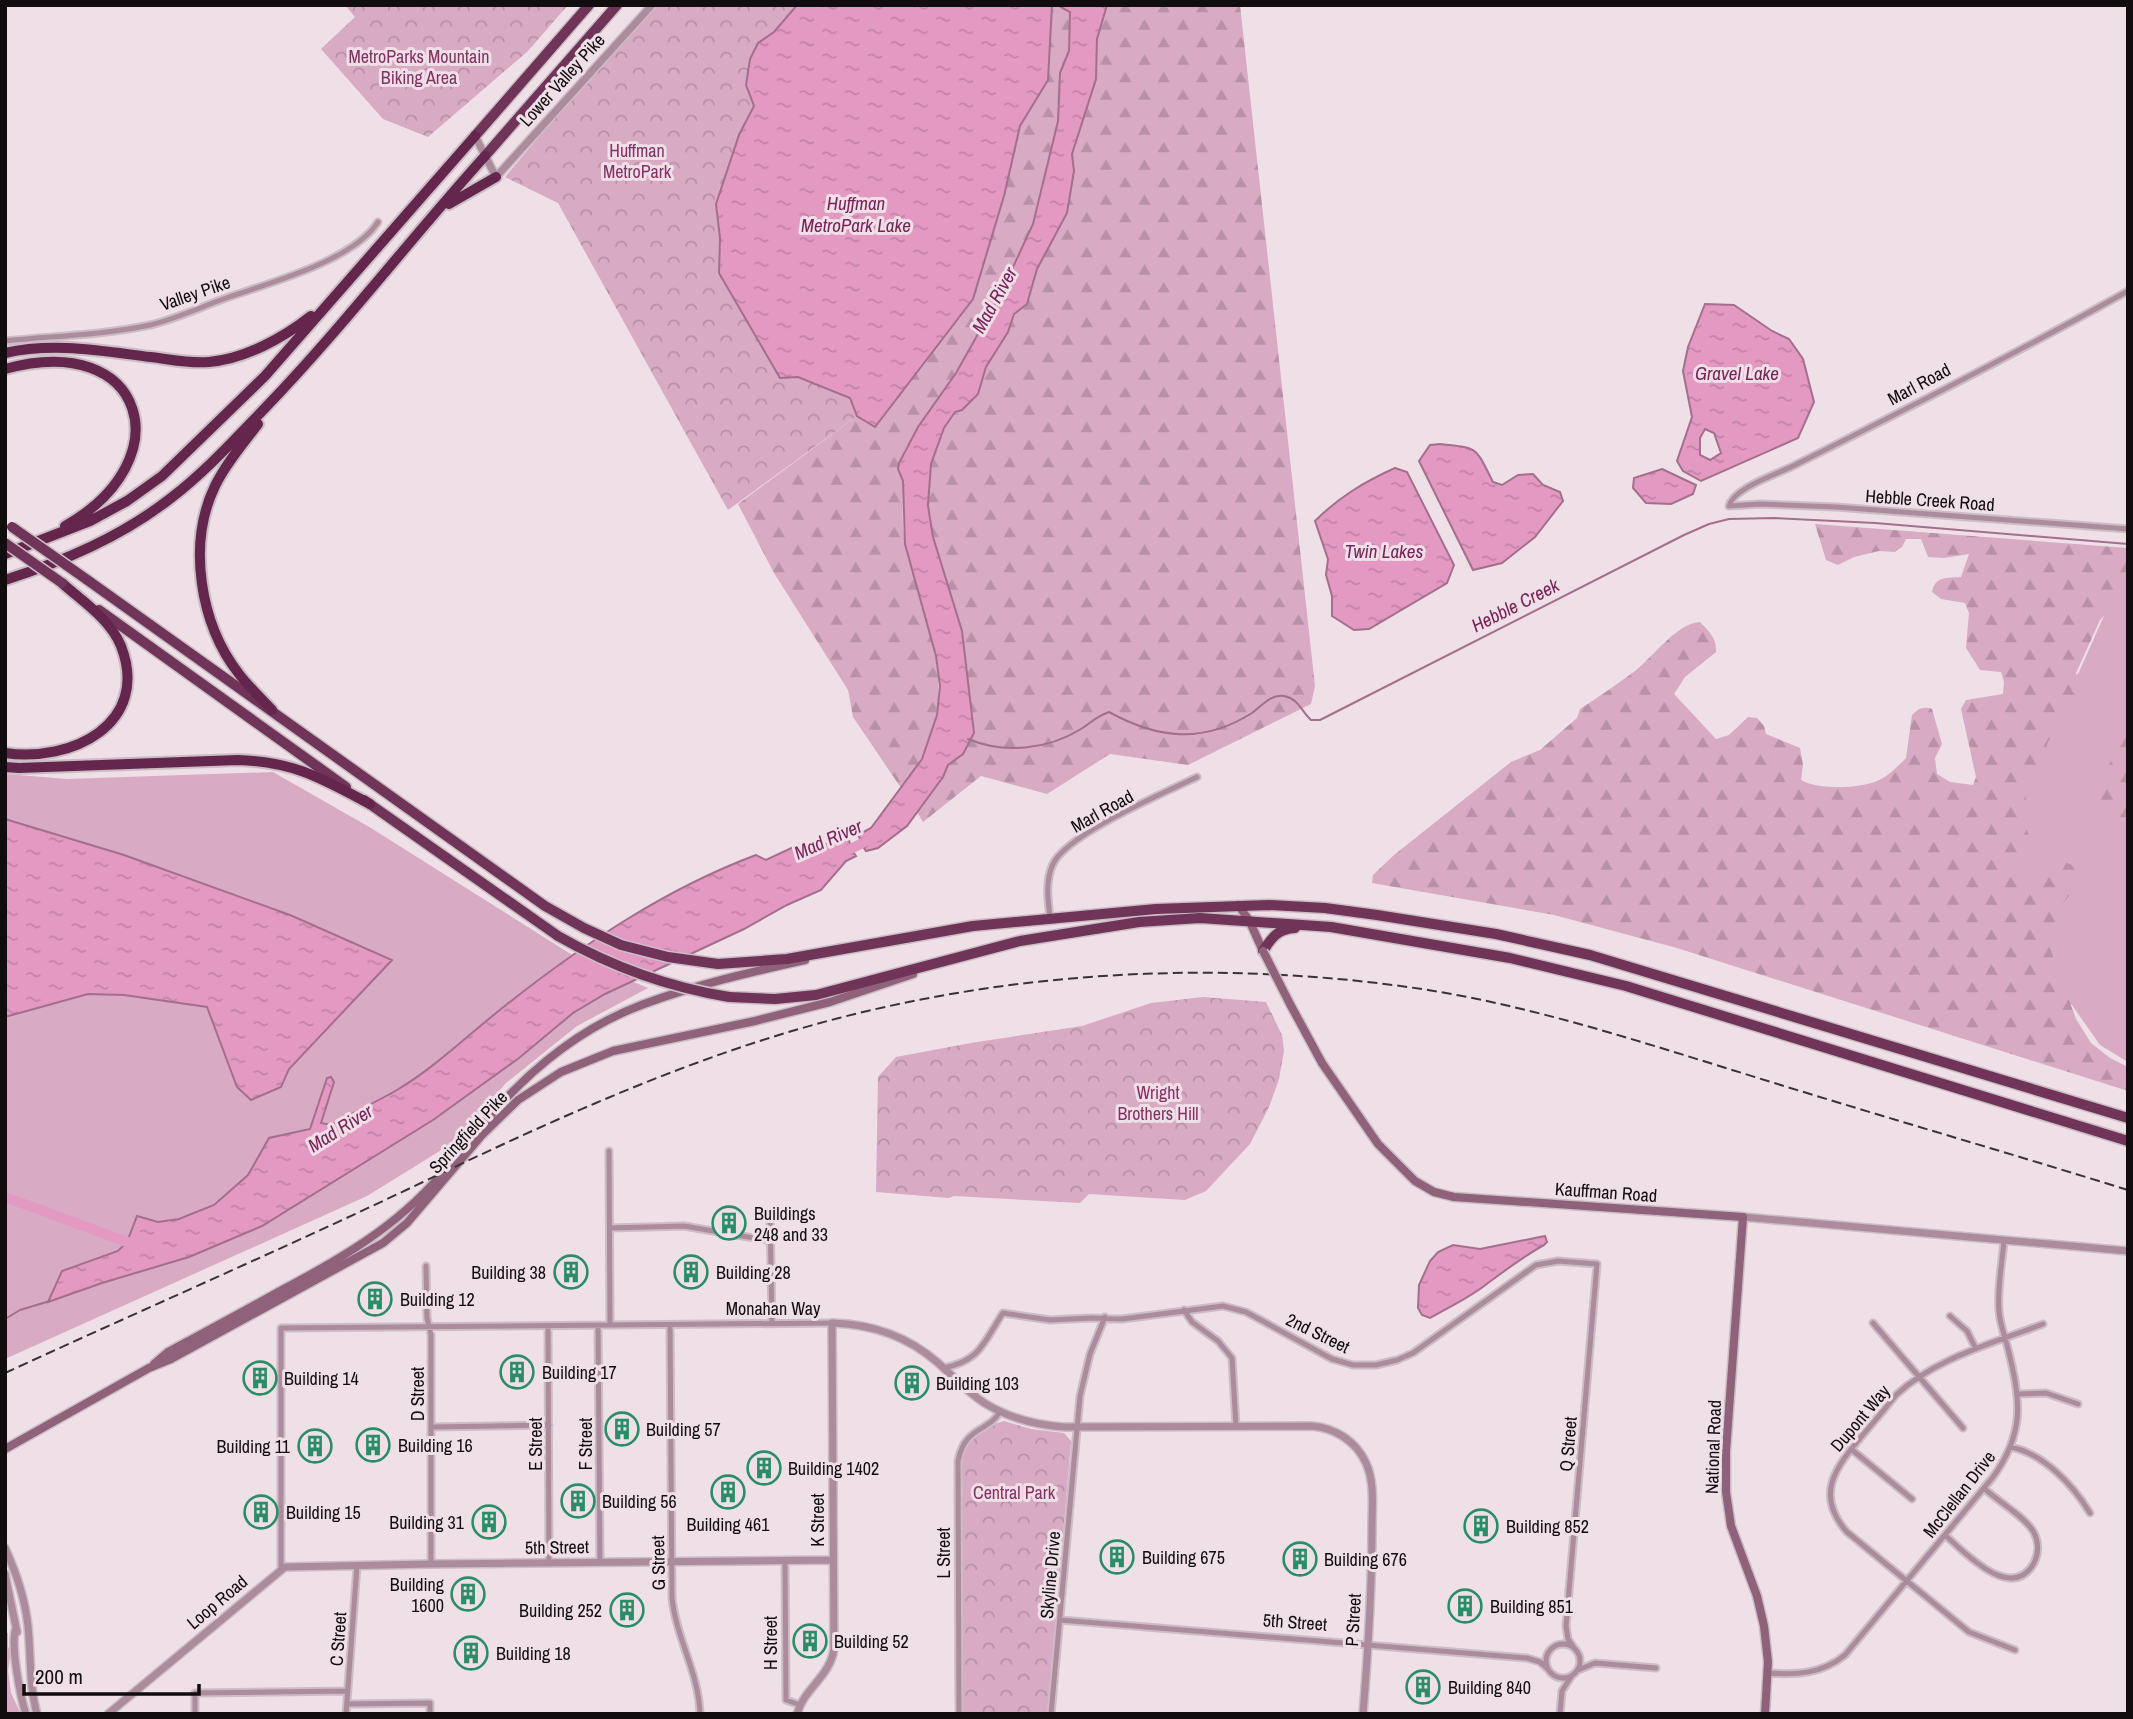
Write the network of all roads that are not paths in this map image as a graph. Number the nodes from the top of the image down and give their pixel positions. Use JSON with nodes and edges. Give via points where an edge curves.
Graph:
{"nodes":[{"id":1,"x":590,"y":5,"type":"edge"},
{"id":2,"x":617,"y":5,"type":"edge"},
{"id":3,"x":652,"y":5,"type":"edge"},
{"id":4,"x":475,"y":136,"type":"junction"},
{"id":5,"x":485,"y":156,"type":"junction"},
{"id":6,"x":496,"y":177,"type":"junction"},
{"id":7,"x":435,"y":213,"type":"junction"},
{"id":8,"x":377,"y":222,"type":"dead end"},
{"id":9,"x":2128,"y":291,"type":"edge"},
{"id":10,"x":327,"y":304,"type":"junction"},
{"id":11,"x":5,"y":341,"type":"edge"},
{"id":12,"x":5,"y":354,"type":"edge"},
{"id":13,"x":5,"y":369,"type":"edge"},
{"id":14,"x":282,"y":390,"type":"junction"},
{"id":15,"x":1729,"y":506,"type":"joint"},
{"id":16,"x":8,"y":524,"type":"edge"},
{"id":17,"x":2128,"y":529,"type":"edge"},
{"id":18,"x":5,"y":543,"type":"edge"},
{"id":19,"x":22,"y":548,"type":"junction"},
{"id":20,"x":5,"y":554,"type":"edge"},
{"id":21,"x":50,"y":565,"type":"junction"},
{"id":22,"x":5,"y":580,"type":"edge"},
{"id":23,"x":62,"y":583,"type":"junction"},
{"id":24,"x":5,"y":588,"type":"edge"},
{"id":25,"x":272,"y":710,"type":"junction"},
{"id":26,"x":5,"y":753,"type":"edge"},
{"id":27,"x":5,"y":767,"type":"edge"},
{"id":28,"x":1196,"y":776,"type":"dead end"},
{"id":29,"x":370,"y":804,"type":"junction"},
{"id":30,"x":1238,"y":905,"type":"junction"},
{"id":31,"x":1050,"y":918,"type":"junction"},
{"id":32,"x":1249,"y":920,"type":"junction"},
{"id":33,"x":938,"y":932,"type":"junction"},
{"id":34,"x":1401,"y":939,"type":"junction"},
{"id":35,"x":1263,"y":951,"type":"junction"},
{"id":36,"x":965,"y":956,"type":"junction"},
{"id":37,"x":2128,"y":1118,"type":"edge"},
{"id":38,"x":2128,"y":1141,"type":"edge"},
{"id":39,"x":609,"y":1151,"type":"dead end"},
{"id":40,"x":770,"y":1212,"type":"dead end"},
{"id":41,"x":1743,"y":1217,"type":"junction"},
{"id":42,"x":610,"y":1228,"type":"junction"},
{"id":43,"x":771,"y":1241,"type":"junction"},
{"id":44,"x":2004,"y":1241,"type":"junction"},
{"id":45,"x":2128,"y":1251,"type":"edge"},
{"id":46,"x":1597,"y":1264,"type":"joint"},
{"id":47,"x":426,"y":1266,"type":"dead end"},
{"id":48,"x":1183,"y":1310,"type":"junction"},
{"id":49,"x":1950,"y":1316,"type":"dead end"},
{"id":50,"x":1105,"y":1317,"type":"junction"},
{"id":51,"x":832,"y":1323,"type":"junction"},
{"id":52,"x":1873,"y":1323,"type":"dead end"},
{"id":53,"x":772,"y":1324,"type":"junction"},
{"id":54,"x":598,"y":1325,"type":"junction"},
{"id":55,"x":610,"y":1325,"type":"junction"},
{"id":56,"x":670,"y":1325,"type":"junction"},
{"id":57,"x":2043,"y":1325,"type":"dead end"},
{"id":58,"x":548,"y":1326,"type":"junction"},
{"id":59,"x":429,"y":1328,"type":"junction"},
{"id":60,"x":2006,"y":1339,"type":"junction"},
{"id":61,"x":1976,"y":1349,"type":"junction"},
{"id":62,"x":149,"y":1368,"type":"junction"},
{"id":63,"x":944,"y":1368,"type":"junction"},
{"id":64,"x":1920,"y":1378,"type":"junction"},
{"id":65,"x":2018,"y":1394,"type":"junction"},
{"id":66,"x":2078,"y":1404,"type":"dead end"},
{"id":67,"x":1000,"y":1411,"type":"junction"},
{"id":68,"x":549,"y":1425,"type":"junction"},
{"id":69,"x":1236,"y":1426,"type":"junction"},
{"id":70,"x":431,"y":1427,"type":"junction"},
{"id":71,"x":1077,"y":1427,"type":"junction"},
{"id":72,"x":1962,"y":1428,"type":"dead end"},
{"id":73,"x":2011,"y":1447,"type":"junction"},
{"id":74,"x":5,"y":1449,"type":"edge"},
{"id":75,"x":1851,"y":1449,"type":"junction"},
{"id":76,"x":1984,"y":1488,"type":"junction"},
{"id":77,"x":1912,"y":1499,"type":"dead end"},
{"id":78,"x":2090,"y":1513,"type":"dead end"},
{"id":79,"x":1945,"y":1535,"type":"junction"},
{"id":80,"x":5,"y":1548,"type":"edge"},
{"id":81,"x":833,"y":1560,"type":"junction"},
{"id":82,"x":785,"y":1561,"type":"junction"},
{"id":83,"x":549,"y":1562,"type":"junction"},
{"id":84,"x":600,"y":1562,"type":"junction"},
{"id":85,"x":672,"y":1562,"type":"junction"},
{"id":86,"x":431,"y":1564,"type":"junction"},
{"id":87,"x":357,"y":1566,"type":"junction"},
{"id":88,"x":281,"y":1569,"type":"junction"},
{"id":89,"x":5,"y":1574,"type":"edge"},
{"id":90,"x":1907,"y":1581,"type":"junction"},
{"id":91,"x":1060,"y":1620,"type":"junction"},
{"id":92,"x":1566,"y":1626,"type":"junction"},
{"id":93,"x":1368,"y":1644,"type":"junction"},
{"id":94,"x":1556,"y":1647,"type":"junction"},
{"id":95,"x":1574,"y":1648,"type":"junction"},
{"id":96,"x":2015,"y":1650,"type":"dead end"},
{"id":97,"x":1550,"y":1652,"type":"junction"},
{"id":98,"x":1579,"y":1655,"type":"junction"},
{"id":99,"x":1527,"y":1658,"type":"junction"},
{"id":100,"x":1595,"y":1664,"type":"junction"},
{"id":101,"x":1656,"y":1668,"type":"dead end"},
{"id":102,"x":1549,"y":1669,"type":"junction"},
{"id":103,"x":1578,"y":1670,"type":"junction"},
{"id":104,"x":1768,"y":1673,"type":"junction"},
{"id":105,"x":1555,"y":1676,"type":"junction"},
{"id":106,"x":1570,"y":1677,"type":"junction"},
{"id":107,"x":348,"y":1691,"type":"junction"},
{"id":108,"x":1561,"y":1697,"type":"junction"},
{"id":109,"x":347,"y":1704,"type":"junction"},
{"id":110,"x":800,"y":1705,"type":"junction"},
{"id":111,"x":26,"y":1714,"type":"edge"},
{"id":112,"x":37,"y":1714,"type":"edge"},
{"id":113,"x":108,"y":1714,"type":"edge"},
{"id":114,"x":195,"y":1714,"type":"edge"},
{"id":115,"x":346,"y":1714,"type":"edge"},
{"id":116,"x":430,"y":1714,"type":"edge"},
{"id":117,"x":700,"y":1714,"type":"edge"},
{"id":118,"x":797,"y":1714,"type":"edge"},
{"id":119,"x":959,"y":1714,"type":"edge"},
{"id":120,"x":1051,"y":1714,"type":"edge"},
{"id":121,"x":1363,"y":1714,"type":"edge"},
{"id":122,"x":1560,"y":1714,"type":"edge"},
{"id":123,"x":1765,"y":1714,"type":"edge"}],
"edges":[{"from":1,"to":4,"type":"highway"},
{"from":2,"to":5,"type":"highway"},
{"from":3,"to":6,"type":"street","name":"Lower Valley Pike"},
{"from":4,"to":5,"type":"street"},
{"from":4,"to":10,"type":"highway"},
{"from":5,"to":6,"type":"street"},
{"from":5,"to":7,"type":"highway"},
{"from":6,"to":7,"type":"highway"},
{"from":7,"to":14,"type":"highway"},
{"from":8,"to":11,"type":"street","name":"Valley Pike","via":[[358,242],[324,262],[184,314],[125,329]]},
{"from":9,"to":15,"type":"street","name":"Marl Road","via":[[1743,489]]},
{"from":10,"to":12,"type":"highway","via":[[285,335],[209,362],[76,347]]},
{"from":10,"to":19,"type":"highway","via":[[265,376],[162,477],[90,521]]},
{"from":13,"to":19,"type":"highway","via":[[60,361],[105,373],[121,387],[137,429],[132,457],[100,499],[75,520]]},
{"from":14,"to":21,"type":"highway","via":[[210,466],[169,499],[109,538]]},
{"from":14,"to":25,"type":"highway","via":[[215,486],[201,542],[206,607],[220,642],[238,673]]},
{"from":15,"to":17,"type":"street","name":"Hebble Creek Road","via":[[1836,507]]},
{"from":16,"to":25,"type":"highway","bridge":true},
{"from":18,"to":23,"type":"highway","bridge":true},
{"from":19,"to":20,"type":"highway"},
{"from":21,"to":22,"type":"highway"},
{"from":21,"to":24,"type":"highway"},
{"from":23,"to":26,"type":"highway","via":[[107,622],[121,645],[126,686],[120,708],[92,740],[37,755]]},
{"from":23,"to":29,"type":"highway"},
{"from":25,"to":33,"type":"highway","via":[[545,906],[621,944],[659,955],[737,964]]},
{"from":27,"to":29,"type":"highway","via":[[270,761],[296,768]]},
{"from":28,"to":31,"type":"street","name":"Marl Road","via":[[1062,851],[1052,866]]},
{"from":29,"to":36,"type":"highway","bridge":true,"via":[[558,936],[587,953],[683,988],[729,997],[816,995]]},
{"from":30,"to":31,"type":"highway"},
{"from":30,"to":32,"type":"main road","name":"Kauffman Road"},
{"from":30,"to":37,"type":"highway","via":[[1377,915],[1590,954]]},
{"from":31,"to":33,"type":"highway"},
{"from":32,"to":34,"type":"highway"},
{"from":32,"to":35,"type":"main road","name":"Kauffman Road"},
{"from":32,"to":36,"type":"highway","via":[[1172,919],[1094,928]]},
{"from":33,"to":62,"type":"main road","name":"Springfield Pike","via":[[697,987],[643,1004],[597,1026],[552,1055],[516,1088],[436,1181],[375,1236],[167,1353]]},
{"from":34,"to":35,"type":"highway","via":[[1287,929],[1274,936]]},
{"from":34,"to":38,"type":"highway","via":[[1510,958],[1626,986]]},
{"from":35,"to":41,"type":"main road","name":"Kauffman Road","bridge":true,"via":[[1322,1063],[1361,1121],[1404,1173],[1427,1188],[1454,1197]]},
{"from":36,"to":62,"type":"main road","name":"Springfield Pike","via":[[831,1002],[630,1046],[561,1072],[508,1109],[417,1211],[375,1248]]},
{"from":39,"to":42,"type":"street"},
{"from":40,"to":43,"type":"street"},
{"from":41,"to":44,"type":"street","name":"Kauffman Road"},
{"from":41,"to":104,"type":"main road","name":"National Road","via":[[1726,1492],[1731,1526],[1759,1605]]},
{"from":42,"to":43,"type":"street","via":[[684,1226]]},
{"from":42,"to":55,"type":"street"},
{"from":43,"to":53,"type":"street"},
{"from":44,"to":45,"type":"street","name":"Kauffman Road"},
{"from":44,"to":60,"type":"street","name":"McClellan Drive","via":[[1999,1307]]},
{"from":46,"to":48,"type":"street","name":"2nd Street","via":[[1548,1261],[1536,1265],[1413,1353],[1376,1365],[1332,1359],[1235,1309]]},
{"from":46,"to":92,"type":"street","name":"Q Street"},
{"from":47,"to":59,"type":"street","name":"D Street"},
{"from":48,"to":50,"type":"street","name":"2nd Street","via":[[1127,1319]]},
{"from":48,"to":69,"type":"street","via":[[1232,1358]]},
{"from":49,"to":61,"type":"street","via":[[1967,1331]]},
{"from":50,"to":63,"type":"street","name":"2nd Street","via":[[1050,1320],[1003,1313],[973,1357]]},
{"from":50,"to":71,"type":"street","name":"Skyline Drive","via":[[1086,1368]]},
{"from":51,"to":53,"type":"street","name":"Monahan Way"},
{"from":51,"to":63,"type":"street","name":"Monahan Way","via":[[888,1332]]},
{"from":51,"to":81,"type":"street","name":"K Street"},
{"from":52,"to":64,"type":"street"},
{"from":53,"to":56,"type":"street","name":"Monahan Way"},
{"from":54,"to":55,"type":"street","name":"Monahan Way"},
{"from":54,"to":58,"type":"street","name":"Monahan Way"},
{"from":54,"to":84,"type":"street","name":"F Street"},
{"from":55,"to":56,"type":"street","name":"Monahan Way"},
{"from":56,"to":85,"type":"street","name":"G Street"},
{"from":57,"to":60,"type":"street","name":"Dupont Way"},
{"from":58,"to":59,"type":"street","name":"Monahan Way"},
{"from":58,"to":68,"type":"street","name":"E Street"},
{"from":59,"to":70,"type":"street","name":"D Street"},
{"from":59,"to":88,"type":"street","name":"Monahan Way","via":[[281,1328]]},
{"from":60,"to":61,"type":"street","name":"Dupont Way"},
{"from":60,"to":65,"type":"street","name":"McClellan Drive"},
{"from":61,"to":64,"type":"street","name":"Dupont Way"},
{"from":62,"to":74,"type":"main road","name":"Springfield Pike"},
{"from":63,"to":67,"type":"street","name":"Monahan Way","via":[[968,1391]]},
{"from":64,"to":72,"type":"street"},
{"from":64,"to":75,"type":"street","name":"Dupont Way","via":[[1896,1395]]},
{"from":65,"to":66,"type":"street","via":[[2046,1393]]},
{"from":65,"to":73,"type":"street","name":"McClellan Drive"},
{"from":67,"to":71,"type":"street","name":"Monahan Way","via":[[1036,1424]]},
{"from":67,"to":119,"type":"street","name":"L Street","via":[[965,1441],[958,1461]]},
{"from":68,"to":70,"type":"street"},
{"from":68,"to":83,"type":"street","name":"E Street"},
{"from":69,"to":71,"type":"street","name":"Monahan Way"},
{"from":69,"to":93,"type":"street","name":"P Street","via":[[1324,1428],[1345,1437],[1363,1456],[1372,1489]]},
{"from":70,"to":86,"type":"street","name":"D Street"},
{"from":71,"to":91,"type":"street","name":"Skyline Drive"},
{"from":73,"to":76,"type":"street","name":"McClellan Drive"},
{"from":73,"to":78,"type":"street","via":[[2031,1454],[2066,1481]]},
{"from":75,"to":77,"type":"street"},
{"from":75,"to":90,"type":"street","name":"Dupont Way","via":[[1832,1479],[1834,1513],[1847,1532]]},
{"from":76,"to":79,"type":"street","name":"McClellan Drive"},
{"from":76,"to":79,"type":"street","via":[[2033,1531],[2038,1550],[2031,1568],[2017,1577],[1995,1576]]},
{"from":79,"to":90,"type":"street","name":"McClellan Drive"},
{"from":80,"to":112,"type":"street","via":[[25,1610]]},
{"from":81,"to":82,"type":"street","name":"5th Street"},
{"from":81,"to":110,"type":"street","name":"K Street","via":[[832,1660]]},
{"from":82,"to":85,"type":"street","name":"5th Street"},
{"from":82,"to":110,"type":"street","name":"H Street","via":[[786,1700]]},
{"from":83,"to":84,"type":"street","name":"5th Street"},
{"from":83,"to":86,"type":"street","name":"5th Street"},
{"from":84,"to":85,"type":"street","name":"5th Street"},
{"from":85,"to":117,"type":"street","name":"G Street","via":[[675,1618],[695,1680]]},
{"from":86,"to":87,"type":"street","name":"5th Street"},
{"from":87,"to":88,"type":"street","name":"5th Street"},
{"from":87,"to":107,"type":"street","name":"C Street"},
{"from":88,"to":113,"type":"street","name":"Loop Road"},
{"from":89,"to":111,"type":"street"},
{"from":90,"to":96,"type":"street","name":"Dupont Way","via":[[1969,1632]]},
{"from":90,"to":104,"type":"street","name":"McClellan Drive","via":[[1833,1664],[1802,1674]]},
{"from":91,"to":93,"type":"street","name":"5th Street"},
{"from":91,"to":120,"type":"street","name":"Skyline Drive"},
{"from":92,"to":94,"type":"street","name":"Q Street"},
{"from":92,"to":95,"type":"street","name":"Q Street"},
{"from":93,"to":99,"type":"street","name":"5th Street"},
{"from":93,"to":121,"type":"street","name":"P Street"},
{"from":94,"to":95,"type":"street"},
{"from":94,"to":97,"type":"street"},
{"from":95,"to":98,"type":"street"},
{"from":97,"to":99,"type":"street","name":"5th Street"},
{"from":97,"to":102,"type":"street"},
{"from":98,"to":100,"type":"street"},
{"from":98,"to":103,"type":"street"},
{"from":99,"to":102,"type":"street","name":"5th Street"},
{"from":100,"to":101,"type":"street"},
{"from":100,"to":103,"type":"street"},
{"from":102,"to":105,"type":"street"},
{"from":103,"to":106,"type":"street"},
{"from":104,"to":123,"type":"main road","name":"National Road"},
{"from":105,"to":106,"type":"street"},
{"from":105,"to":108,"type":"street"},
{"from":106,"to":108,"type":"street"},
{"from":107,"to":109,"type":"street","name":"C Street"},
{"from":107,"to":114,"type":"street","via":[[195,1693]]},
{"from":108,"to":122,"type":"street"},
{"from":109,"to":115,"type":"street","name":"C Street"},
{"from":109,"to":116,"type":"street","via":[[430,1703]]},
{"from":110,"to":118,"type":"street"}]}
